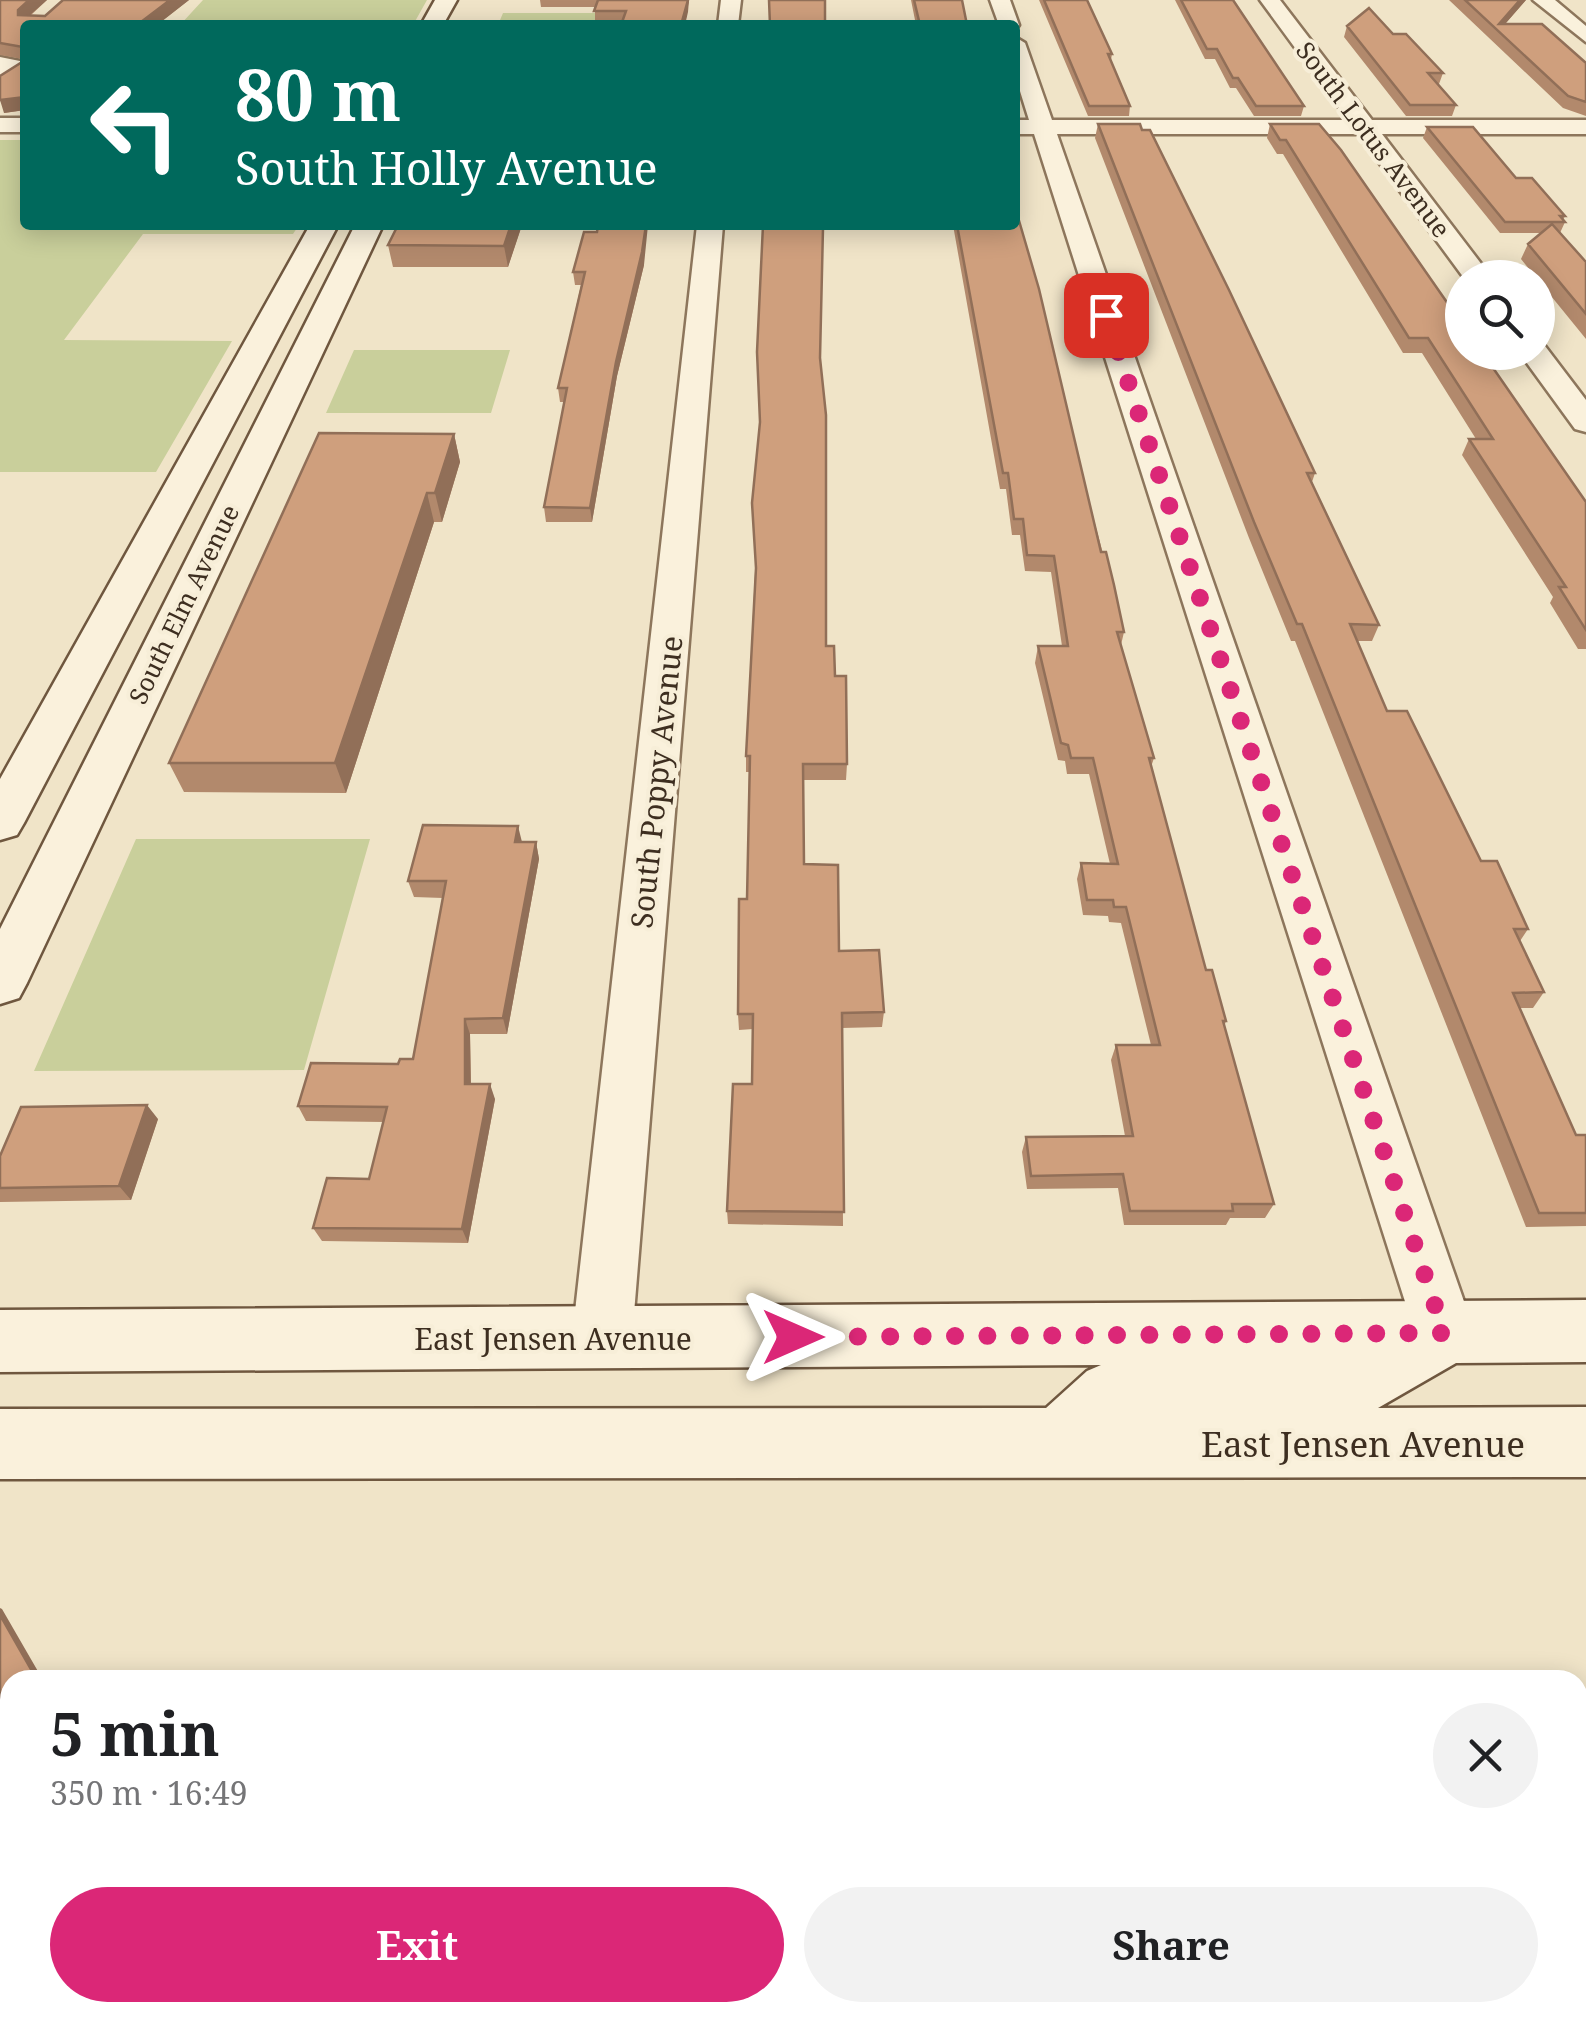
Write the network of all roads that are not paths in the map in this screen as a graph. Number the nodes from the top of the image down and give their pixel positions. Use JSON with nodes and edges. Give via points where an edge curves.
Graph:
{"nodes":[{"id":1,"x":1270,"y":0,"type":"edge"},
{"id":2,"x":1543,"y":0,"type":"edge"},
{"id":3,"x":1586,"y":36,"type":"edge"},
{"id":4,"x":1020,"y":74,"type":"edge"},
{"id":5,"x":1029,"y":127,"type":"edge"},
{"id":6,"x":1365,"y":127,"type":"junction"},
{"id":7,"x":1586,"y":127,"type":"edge"},
{"id":8,"x":321,"y":230,"type":"edge"},
{"id":9,"x":367,"y":230,"type":"edge"},
{"id":10,"x":710,"y":230,"type":"edge"},
{"id":11,"x":1465,"y":260,"type":"edge"},
{"id":12,"x":1547,"y":370,"type":"edge"},
{"id":13,"x":1586,"y":422,"type":"edge"},
{"id":14,"x":0,"y":823,"type":"edge"},
{"id":15,"x":0,"y":983,"type":"edge"},
{"id":16,"x":1586,"y":1331,"type":"edge"},
{"id":17,"x":1444,"y":1333,"type":"junction"},
{"id":18,"x":602,"y":1338,"type":"junction"},
{"id":19,"x":0,"y":1341,"type":"edge"},
{"id":20,"x":1586,"y":1442,"type":"edge"},
{"id":21,"x":0,"y":1444,"type":"edge"},
{"id":22,"x":1058,"y":1444,"type":"junction"}],
"edges":[{"from":1,"to":6,"type":"street","name":"South Lotus Avenue"},
{"from":2,"to":3,"type":"street"},
{"from":4,"to":5,"type":"street"},
{"from":5,"to":6,"type":"street"},
{"from":5,"to":17,"type":"street"},
{"from":6,"to":7,"type":"street"},
{"from":6,"to":11,"type":"street","name":"South Lotus Avenue"},
{"from":8,"to":14,"type":"main road","name":"South Elm Avenue"},
{"from":9,"to":15,"type":"main road","name":"South Elm Avenue"},
{"from":10,"to":18,"type":"street","name":"South Poppy Avenue"},
{"from":12,"to":13,"type":"street"},
{"from":16,"to":17,"type":"main road","name":"East Jensen Avenue"},
{"from":17,"to":18,"type":"main road","name":"East Jensen Avenue"},
{"from":17,"to":22,"type":"main road","via":[[1376,1376],[1153,1380],[1111,1394]]},
{"from":18,"to":19,"type":"main road","name":"East Jensen Avenue"},
{"from":20,"to":22,"type":"main road","name":"East Jensen Avenue"},
{"from":21,"to":22,"type":"main road","name":"East Jensen Avenue"}]}
